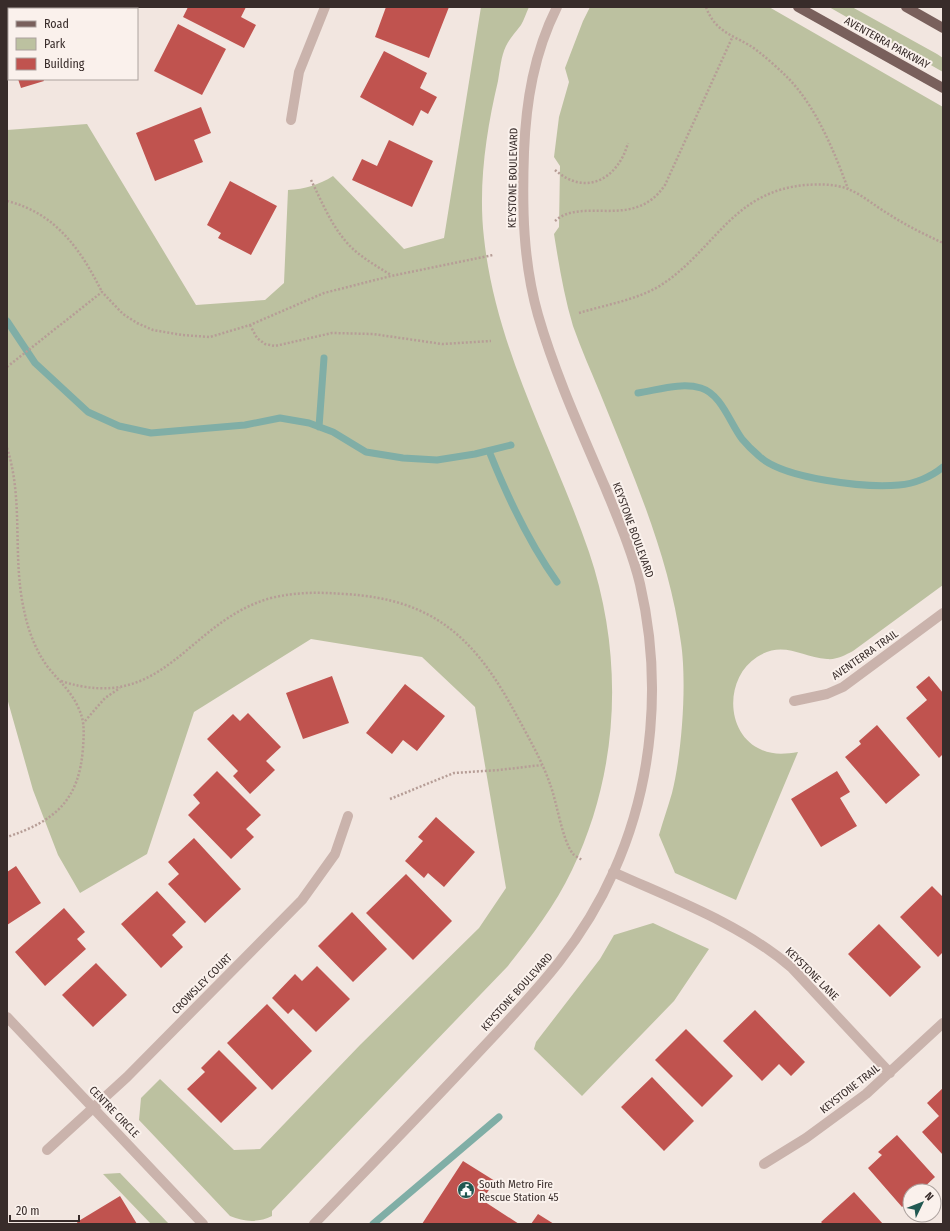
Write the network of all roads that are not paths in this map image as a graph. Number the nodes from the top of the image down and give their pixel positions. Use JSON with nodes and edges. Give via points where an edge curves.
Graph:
{"nodes":[{"id":1,"x":325,"y":7,"type":"edge"},
{"id":2,"x":557,"y":7,"type":"edge"},
{"id":3,"x":798,"y":7,"type":"edge"},
{"id":4,"x":906,"y":7,"type":"edge"},
{"id":5,"x":943,"y":28,"type":"edge"},
{"id":6,"x":943,"y":88,"type":"edge"},
{"id":7,"x":291,"y":120,"type":"dead end"},
{"id":8,"x":943,"y":612,"type":"edge"},
{"id":9,"x":794,"y":701,"type":"dead end"},
{"id":10,"x":348,"y":816,"type":"dead end"},
{"id":11,"x":614,"y":872,"type":"junction"},
{"id":12,"x":7,"y":1017,"type":"edge"},
{"id":13,"x":943,"y":1023,"type":"edge"},
{"id":14,"x":890,"y":1073,"type":"junction"},
{"id":15,"x":94,"y":1109,"type":"junction"},
{"id":16,"x":47,"y":1150,"type":"dead end"},
{"id":17,"x":764,"y":1164,"type":"dead end"},
{"id":18,"x":203,"y":1224,"type":"edge"},
{"id":19,"x":314,"y":1224,"type":"edge"}],
"edges":[{"from":1,"to":7,"type":"street","via":[[299,72]]},
{"from":2,"to":11,"type":"street","name":"KEYSTONE BOULEVARD","via":[[538,52],[528,102],[522,212],[527,261],[547,342],[618,518],[639,579],[652,670],[651,730],[644,773],[634,818]]},
{"from":3,"to":6,"type":"main road","name":"AVENTERRA PARKWAY"},
{"from":4,"to":5,"type":"main road"},
{"from":8,"to":9,"type":"street","name":"AVENTERRA TRAIL","via":[[843,687],[827,694]]},
{"from":10,"to":15,"type":"street","name":"CROWSLEY COURT","via":[[335,854],[302,900]]},
{"from":11,"to":14,"type":"street","name":"KEYSTONE LANE","via":[[735,929],[779,957]]},
{"from":11,"to":19,"type":"street","name":"KEYSTONE BOULEVARD","via":[[584,927],[545,982]]},
{"from":12,"to":15,"type":"street","name":"CENTRE CIRCLE"},
{"from":13,"to":14,"type":"street","name":"KEYSTONE TRAIL"},
{"from":14,"to":17,"type":"street","name":"KEYSTONE TRAIL","via":[[830,1122]]},
{"from":15,"to":16,"type":"street","name":"CROWSLEY COURT"},
{"from":15,"to":18,"type":"street","name":"CENTRE CIRCLE"}]}
